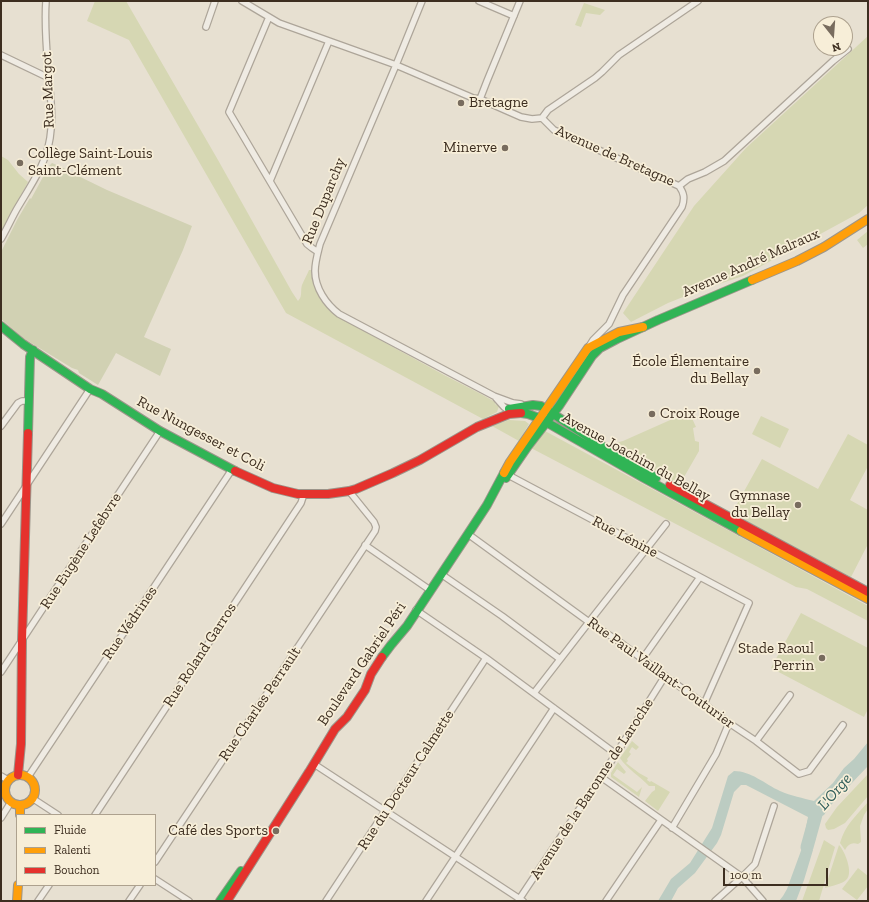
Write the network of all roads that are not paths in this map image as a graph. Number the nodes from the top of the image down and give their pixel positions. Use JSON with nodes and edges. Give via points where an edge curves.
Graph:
{"nodes":[{"id":1,"x":46,"y":1,"type":"edge"},
{"id":2,"x":215,"y":1,"type":"edge"},
{"id":3,"x":242,"y":1,"type":"edge"},
{"id":4,"x":422,"y":1,"type":"edge"},
{"id":5,"x":479,"y":1,"type":"edge"},
{"id":6,"x":520,"y":1,"type":"edge"},
{"id":7,"x":698,"y":1,"type":"edge"},
{"id":8,"x":514,"y":16,"type":"junction"},
{"id":9,"x":269,"y":18,"type":"junction"},
{"id":10,"x":206,"y":27,"type":"dead end"},
{"id":11,"x":330,"y":41,"type":"junction"},
{"id":12,"x":1,"y":55,"type":"edge"},
{"id":13,"x":839,"y":56,"type":"edge"},
{"id":14,"x":396,"y":65,"type":"junction"},
{"id":15,"x":49,"y":78,"type":"junction"},
{"id":16,"x":480,"y":100,"type":"junction"},
{"id":17,"x":542,"y":118,"type":"junction"},
{"id":18,"x":270,"y":181,"type":"junction"},
{"id":19,"x":679,"y":186,"type":"junction"},
{"id":20,"x":868,"y":219,"type":"edge"},
{"id":21,"x":1,"y":239,"type":"edge"},
{"id":22,"x":318,"y":252,"type":"junction"},
{"id":23,"x":609,"y":324,"type":"junction"},
{"id":24,"x":1,"y":326,"type":"edge"},
{"id":25,"x":615,"y":336,"type":"junction"},
{"id":26,"x":588,"y":348,"type":"junction"},
{"id":27,"x":33,"y":350,"type":"junction"},
{"id":28,"x":90,"y":389,"type":"junction"},
{"id":29,"x":494,"y":396,"type":"junction"},
{"id":30,"x":29,"y":401,"type":"junction"},
{"id":31,"x":529,"y":405,"type":"junction"},
{"id":32,"x":510,"y":411,"type":"junction"},
{"id":33,"x":550,"y":412,"type":"junction"},
{"id":34,"x":543,"y":421,"type":"junction"},
{"id":35,"x":1,"y":426,"type":"edge"},
{"id":36,"x":160,"y":431,"type":"junction"},
{"id":37,"x":231,"y":469,"type":"junction"},
{"id":38,"x":508,"y":470,"type":"junction"},
{"id":39,"x":27,"y":485,"type":"junction"},
{"id":40,"x":349,"y":491,"type":"junction"},
{"id":41,"x":304,"y":494,"type":"junction"},
{"id":42,"x":1,"y":524,"type":"edge"},
{"id":43,"x":666,"y":524,"type":"dead end"},
{"id":44,"x":468,"y":534,"type":"junction"},
{"id":45,"x":365,"y":545,"type":"junction"},
{"id":46,"x":647,"y":549,"type":"junction"},
{"id":47,"x":441,"y":574,"type":"junction"},
{"id":48,"x":700,"y":577,"type":"junction"},
{"id":49,"x":430,"y":590,"type":"junction"},
{"id":50,"x":868,"y":592,"type":"edge"},
{"id":51,"x":868,"y":599,"type":"edge"},
{"id":52,"x":416,"y":610,"type":"junction"},
{"id":53,"x":589,"y":622,"type":"junction"},
{"id":54,"x":22,"y":640,"type":"junction"},
{"id":55,"x":486,"y":658,"type":"junction"},
{"id":56,"x":643,"y":658,"type":"junction"},
{"id":57,"x":560,"y":659,"type":"junction"},
{"id":58,"x":1,"y":672,"type":"edge"},
{"id":59,"x":664,"y":676,"type":"junction"},
{"id":60,"x":534,"y":694,"type":"junction"},
{"id":61,"x":790,"y":695,"type":"dead end"},
{"id":62,"x":704,"y":704,"type":"junction"},
{"id":63,"x":554,"y":708,"type":"junction"},
{"id":64,"x":729,"y":723,"type":"junction"},
{"id":65,"x":843,"y":725,"type":"dead end"},
{"id":66,"x":756,"y":741,"type":"junction"},
{"id":67,"x":616,"y":754,"type":"junction"},
{"id":68,"x":314,"y":764,"type":"junction"},
{"id":69,"x":18,"y":774,"type":"junction"},
{"id":70,"x":28,"y":777,"type":"junction"},
{"id":71,"x":601,"y":777,"type":"junction"},
{"id":72,"x":4,"y":778,"type":"edge"},
{"id":73,"x":32,"y":798,"type":"junction"},
{"id":74,"x":12,"y":802,"type":"junction"},
{"id":75,"x":20,"y":805,"type":"junction"},
{"id":76,"x":774,"y":806,"type":"dead end"},
{"id":77,"x":386,"y":811,"type":"junction"},
{"id":78,"x":20,"y":814,"type":"edge"},
{"id":79,"x":56,"y":814,"type":"edge"},
{"id":80,"x":96,"y":814,"type":"edge"},
{"id":81,"x":1,"y":818,"type":"edge"},
{"id":82,"x":661,"y":820,"type":"junction"},
{"id":83,"x":672,"y":828,"type":"junction"},
{"id":84,"x":264,"y":842,"type":"junction"},
{"id":85,"x":455,"y":857,"type":"junction"},
{"id":86,"x":156,"y":860,"type":"edge"},
{"id":87,"x":742,"y":877,"type":"junction"},
{"id":88,"x":156,"y":879,"type":"edge"},
{"id":89,"x":18,"y":886,"type":"edge"},
{"id":90,"x":47,"y":886,"type":"edge"},
{"id":91,"x":139,"y":886,"type":"edge"},
{"id":92,"x":520,"y":900,"type":"edge"},
{"id":93,"x":17,"y":901,"type":"edge"},
{"id":94,"x":38,"y":901,"type":"edge"},
{"id":95,"x":129,"y":901,"type":"edge"},
{"id":96,"x":189,"y":901,"type":"edge"},
{"id":97,"x":220,"y":901,"type":"edge"},
{"id":98,"x":227,"y":901,"type":"edge"},
{"id":99,"x":326,"y":901,"type":"edge"},
{"id":100,"x":426,"y":901,"type":"edge"},
{"id":101,"x":606,"y":901,"type":"edge"},
{"id":102,"x":715,"y":901,"type":"edge"},
{"id":103,"x":763,"y":901,"type":"edge"}],
"edges":[{"from":1,"to":15,"type":"street","name":"Rue Margot"},
{"from":2,"to":10,"type":"street"},
{"from":3,"to":9,"type":"street","name":"Avenue de Bretagne"},
{"from":4,"to":14,"type":"street","name":"Rue Duparchy"},
{"from":5,"to":8,"type":"street"},
{"from":6,"to":8,"type":"street"},
{"from":7,"to":17,"type":"street","via":[[619,55],[602,72],[548,110]]},
{"from":8,"to":16,"type":"street"},
{"from":9,"to":11,"type":"street","name":"Avenue de Bretagne"},
{"from":9,"to":18,"type":"street","via":[[230,112]]},
{"from":11,"to":14,"type":"street","name":"Avenue de Bretagne"},
{"from":11,"to":18,"type":"street"},
{"from":12,"to":15,"type":"street"},
{"from":13,"to":19,"type":"street","name":"Avenue de Bretagne","via":[[724,161]]},
{"from":14,"to":16,"type":"street","name":"Avenue de Bretagne"},
{"from":14,"to":22,"type":"street","name":"Rue Duparchy"},
{"from":15,"to":21,"type":"street","name":"Rue Margot","via":[[52,120],[45,157]]},
{"from":16,"to":17,"type":"street","name":"Avenue de Bretagne","via":[[521,117]]},
{"from":17,"to":19,"type":"street","name":"Avenue de Bretagne","via":[[554,130]]},
{"from":18,"to":22,"type":"street","via":[[307,244]]},
{"from":19,"to":23,"type":"street","via":[[684,199],[682,207],[624,295]]},
{"from":20,"to":25,"type":"street","name":"Avenue André Malraux","via":[[797,261],[643,327]]},
{"from":22,"to":29,"type":"street","name":"Rue Duparchy","via":[[315,271],[318,284],[325,300],[336,311]]},
{"from":23,"to":25,"type":"street"},
{"from":23,"to":26,"type":"street"},
{"from":24,"to":27,"type":"street","name":"Rue Nungesser et Coli"},
{"from":25,"to":26,"type":"street"},
{"from":25,"to":33,"type":"street","via":[[592,356]]},
{"from":26,"to":33,"type":"street"},
{"from":27,"to":28,"type":"street","name":"Rue Nungesser et Coli"},
{"from":27,"to":30,"type":"street","via":[[30,357]]},
{"from":28,"to":36,"type":"street","name":"Rue Nungesser et Coli"},
{"from":28,"to":39,"type":"street"},
{"from":29,"to":31,"type":"street","name":"Rue Duparchy","via":[[512,403]]},
{"from":29,"to":32,"type":"street","name":"Rue Duparchy"},
{"from":30,"to":35,"type":"street","via":[[18,403]]},
{"from":30,"to":39,"type":"street"},
{"from":31,"to":32,"type":"street","name":"Rue Nungesser et Coli","via":[[513,407]]},
{"from":31,"to":33,"type":"street","name":"Rue Duparchy","via":[[536,404]]},
{"from":32,"to":34,"type":"street","via":[[528,414]]},
{"from":32,"to":40,"type":"street","name":"Rue Nungesser et Coli","via":[[420,460]]},
{"from":33,"to":34,"type":"street","name":"Boulevard Gabriel Péri"},
{"from":33,"to":50,"type":"street","name":"Avenue Joachim du Bellay","via":[[631,464]]},
{"from":34,"to":38,"type":"street","name":"Boulevard Gabriel Péri","via":[[528,446]]},
{"from":34,"to":51,"type":"street","name":"Avenue Joachim du Bellay"},
{"from":36,"to":37,"type":"street","name":"Rue Nungesser et Coli"},
{"from":36,"to":54,"type":"street","name":"Rue Eugène Lefebvre"},
{"from":37,"to":41,"type":"street","name":"Rue Nungesser et Coli","via":[[273,488]]},
{"from":37,"to":70,"type":"street","name":"Rue Védrines"},
{"from":38,"to":44,"type":"street","name":"Boulevard Gabriel Péri","via":[[499,489]]},
{"from":38,"to":46,"type":"street","name":"Rue Lénine","via":[[512,477]]},
{"from":39,"to":42,"type":"street"},
{"from":39,"to":54,"type":"street"},
{"from":40,"to":41,"type":"street","name":"Rue Nungesser et Coli"},
{"from":40,"to":45,"type":"street","name":"Rue Charles Perrault","via":[[376,527]]},
{"from":41,"to":80,"type":"street","name":"Rue Roland Garros","via":[[301,503]]},
{"from":43,"to":46,"type":"street"},
{"from":44,"to":47,"type":"street","name":"Boulevard Gabriel Péri"},
{"from":44,"to":53,"type":"street","name":"Rue Paul Vaillant-Couturier"},
{"from":45,"to":49,"type":"street"},
{"from":45,"to":86,"type":"street","name":"Rue Charles Perrault"},
{"from":46,"to":48,"type":"street","name":"Rue Lénine"},
{"from":46,"to":53,"type":"street"},
{"from":47,"to":49,"type":"street","name":"Boulevard Gabriel Péri"},
{"from":47,"to":57,"type":"street"},
{"from":48,"to":56,"type":"street"},
{"from":48,"to":62,"type":"street","name":"Rue Lénine","via":[[749,603]]},
{"from":49,"to":52,"type":"street","name":"Boulevard Gabriel Péri"},
{"from":52,"to":55,"type":"street"},
{"from":52,"to":68,"type":"street","name":"Boulevard Gabriel Péri","via":[[371,674],[365,690],[335,730]]},
{"from":53,"to":56,"type":"street","name":"Rue Paul Vaillant-Couturier"},
{"from":53,"to":57,"type":"street"},
{"from":54,"to":58,"type":"street","name":"Rue Eugène Lefebvre"},
{"from":54,"to":69,"type":"street","via":[[21,744]]},
{"from":55,"to":60,"type":"street"},
{"from":55,"to":77,"type":"street","name":"Rue du Docteur Calmette"},
{"from":56,"to":59,"type":"street","name":"Rue Paul Vaillant-Couturier"},
{"from":57,"to":60,"type":"street"},
{"from":59,"to":62,"type":"street","name":"Rue Paul Vaillant-Couturier"},
{"from":59,"to":67,"type":"street","name":"Avenue de la Baronne de Laroche"},
{"from":60,"to":63,"type":"street"},
{"from":61,"to":66,"type":"street"},
{"from":62,"to":64,"type":"street","name":"Rue Paul Vaillant-Couturier"},
{"from":63,"to":67,"type":"street"},
{"from":63,"to":85,"type":"street"},
{"from":64,"to":66,"type":"street","name":"Rue Paul Vaillant-Couturier"},
{"from":64,"to":83,"type":"street","via":[[716,754]]},
{"from":65,"to":66,"type":"street","name":"Rue Paul Vaillant-Couturier","via":[[809,771],[799,774]]},
{"from":67,"to":71,"type":"street","name":"Avenue de la Baronne de Laroche"},
{"from":68,"to":77,"type":"street"},
{"from":68,"to":84,"type":"street","name":"Boulevard Gabriel Péri"},
{"from":69,"to":70,"type":"street"},
{"from":69,"to":72,"type":"street"},
{"from":70,"to":73,"type":"street","via":[[35,789]]},
{"from":71,"to":82,"type":"street"},
{"from":71,"to":92,"type":"street","name":"Avenue de la Baronne de Laroche"},
{"from":72,"to":74,"type":"street","via":[[6,796]]},
{"from":73,"to":75,"type":"street"},
{"from":73,"to":79,"type":"street"},
{"from":74,"to":75,"type":"street"},
{"from":74,"to":81,"type":"street"},
{"from":75,"to":78,"type":"street"},
{"from":76,"to":87,"type":"street","via":[[755,864]]},
{"from":77,"to":85,"type":"street"},
{"from":77,"to":99,"type":"street","name":"Rue du Docteur Calmette"},
{"from":82,"to":83,"type":"street"},
{"from":82,"to":101,"type":"street"},
{"from":83,"to":87,"type":"street"},
{"from":84,"to":97,"type":"street","name":"Boulevard Gabriel Péri"},
{"from":84,"to":98,"type":"street","name":"Boulevard Gabriel Péri"},
{"from":85,"to":92,"type":"street"},
{"from":85,"to":100,"type":"street"},
{"from":87,"to":102,"type":"street"},
{"from":87,"to":103,"type":"street"},
{"from":88,"to":96,"type":"street"},
{"from":89,"to":93,"type":"street"},
{"from":90,"to":94,"type":"street"},
{"from":91,"to":95,"type":"street"}]}
